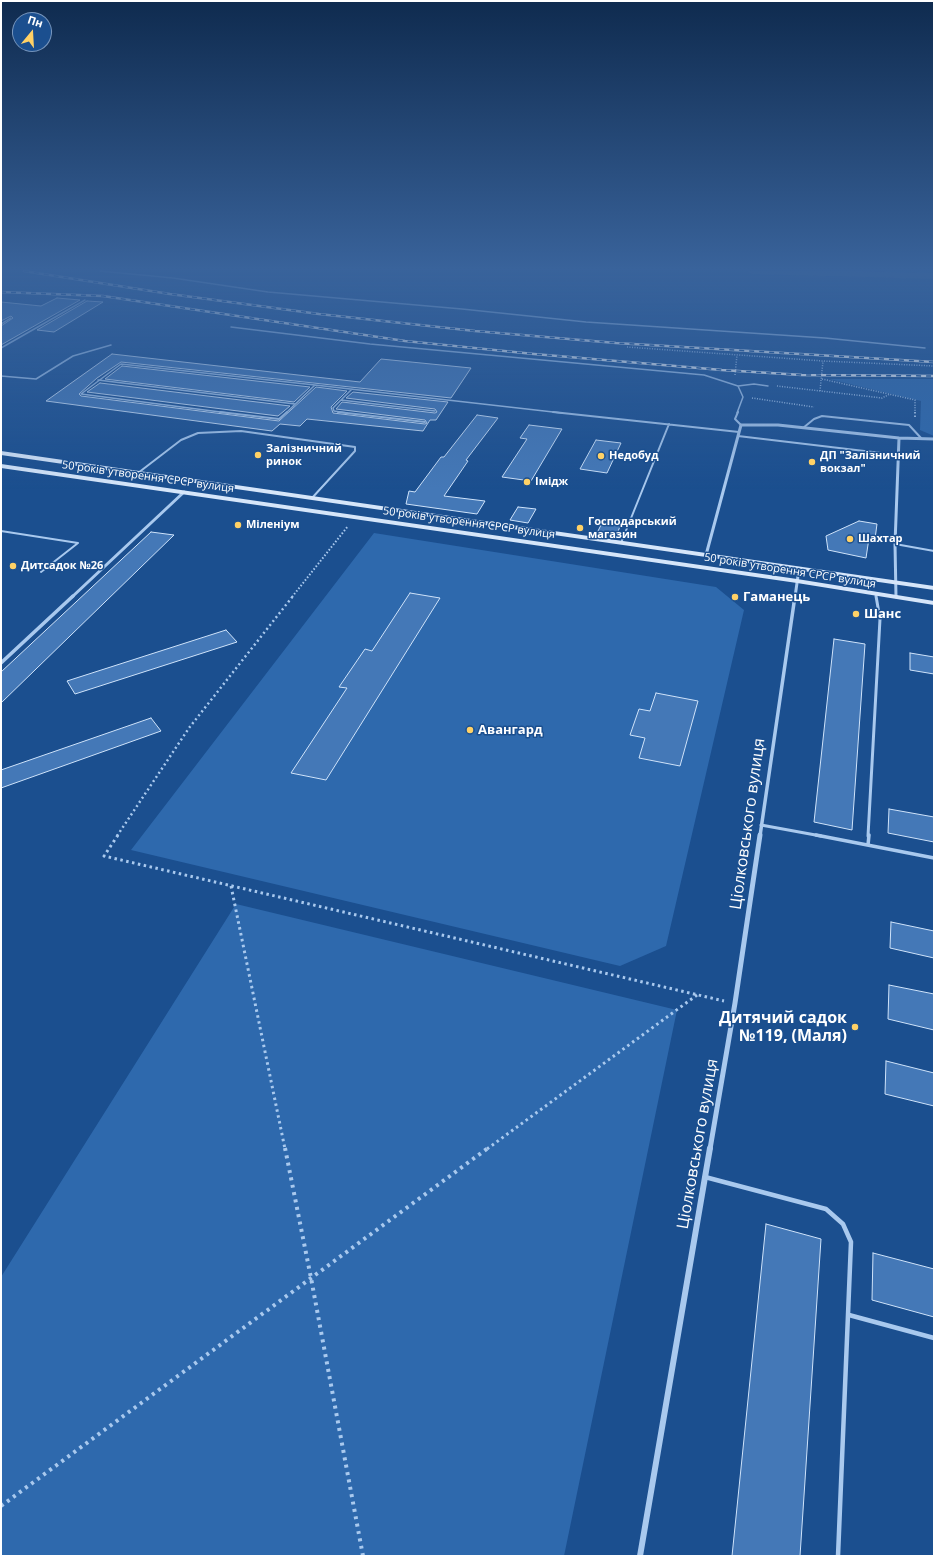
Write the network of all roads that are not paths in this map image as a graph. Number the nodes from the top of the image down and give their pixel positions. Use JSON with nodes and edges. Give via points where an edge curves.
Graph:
{"nodes":[{"id":1,"x":369,"y":344,"type":"edge"},
{"id":2,"x":882,"y":344,"type":"edge"},
{"id":3,"x":111,"y":345,"type":"dead end"},
{"id":4,"x":925,"y":348,"type":"dead end"},
{"id":5,"x":1,"y":376,"type":"edge"},
{"id":6,"x":98,"y":380,"type":"junction"},
{"id":7,"x":315,"y":385,"type":"junction"},
{"id":8,"x":738,"y":386,"type":"junction"},
{"id":9,"x":768,"y":386,"type":"road end"},
{"id":10,"x":352,"y":389,"type":"junction"},
{"id":11,"x":341,"y":400,"type":"junction"},
{"id":12,"x":295,"y":404,"type":"junction"},
{"id":13,"x":436,"y":410,"type":"dead end"},
{"id":14,"x":425,"y":422,"type":"dead end"},
{"id":15,"x":670,"y":424,"type":"junction"},
{"id":16,"x":741,"y":425,"type":"junction"},
{"id":17,"x":803,"y":428,"type":"junction"},
{"id":18,"x":739,"y":432,"type":"junction"},
{"id":19,"x":738,"y":436,"type":"junction"},
{"id":20,"x":899,"y":438,"type":"junction"},
{"id":21,"x":921,"y":438,"type":"junction"},
{"id":22,"x":934,"y":439,"type":"edge"},
{"id":23,"x":1,"y":453,"type":"edge"},
{"id":24,"x":898,"y":455,"type":"junction"},
{"id":25,"x":1,"y":466,"type":"edge"},
{"id":26,"x":138,"y":473,"type":"junction"},
{"id":27,"x":184,"y":492,"type":"junction"},
{"id":28,"x":312,"y":498,"type":"junction"},
{"id":29,"x":1,"y":531,"type":"edge"},
{"id":30,"x":621,"y":543,"type":"junction"},
{"id":31,"x":895,"y":544,"type":"junction"},
{"id":32,"x":934,"y":551,"type":"edge"},
{"id":33,"x":706,"y":555,"type":"junction"},
{"id":34,"x":799,"y":568,"type":"junction"},
{"id":35,"x":41,"y":572,"type":"dead end"},
{"id":36,"x":797,"y":581,"type":"junction"},
{"id":37,"x":896,"y":582,"type":"junction"},
{"id":38,"x":934,"y":588,"type":"edge"},
{"id":39,"x":876,"y":594,"type":"junction"},
{"id":40,"x":896,"y":598,"type":"junction"},
{"id":41,"x":934,"y":603,"type":"edge"},
{"id":42,"x":1,"y":663,"type":"edge"},
{"id":43,"x":761,"y":825,"type":"junction"},
{"id":44,"x":868,"y":845,"type":"junction"},
{"id":45,"x":934,"y":858,"type":"edge"},
{"id":46,"x":705,"y":1177,"type":"junction"},
{"id":47,"x":849,"y":1315,"type":"junction"},
{"id":48,"x":934,"y":1338,"type":"edge"},
{"id":49,"x":640,"y":1556,"type":"edge"},
{"id":50,"x":838,"y":1556,"type":"edge"}],
"edges":[{"from":1,"to":8,"type":"lane","via":[[704,374]]},
{"from":2,"to":4,"type":"lane"},
{"from":3,"to":5,"type":"lane","via":[[73,356],[36,379]]},
{"from":6,"to":7,"type":"lane","via":[[121,364]]},
{"from":6,"to":12,"type":"lane"},
{"from":6,"to":12,"type":"lane","via":[[81,394],[271,419],[279,419]]},
{"from":7,"to":10,"type":"lane"},
{"from":7,"to":12,"type":"lane"},
{"from":8,"to":9,"type":"lane"},
{"from":8,"to":16,"type":"lane","via":[[743,397],[735,419]]},
{"from":10,"to":11,"type":"lane"},
{"from":10,"to":15,"type":"lane"},
{"from":11,"to":13,"type":"lane"},
{"from":11,"to":14,"type":"lane","via":[[333,408],[334,411]]},
{"from":15,"to":18,"type":"lane"},
{"from":15,"to":30,"type":"lane"},
{"from":16,"to":17,"type":"street"},
{"from":16,"to":18,"type":"street"},
{"from":17,"to":20,"type":"street"},
{"from":17,"to":21,"type":"lane","via":[[822,416],[909,425]]},
{"from":18,"to":19,"type":"street"},
{"from":19,"to":24,"type":"lane"},
{"from":19,"to":33,"type":"street"},
{"from":20,"to":21,"type":"street"},
{"from":20,"to":24,"type":"street"},
{"from":21,"to":22,"type":"street"},
{"from":23,"to":26,"type":"main road","name":"50 років утворення СРСР вулиця"},
{"from":24,"to":31,"type":"street"},
{"from":25,"to":27,"type":"main road","name":"50 років утворення СРСР вулиця"},
{"from":26,"to":28,"type":"main road","name":"50 років утворення СРСР вулиця"},
{"from":26,"to":28,"type":"lane","via":[[181,440],[198,433],[241,431],[355,447],[355,451]]},
{"from":27,"to":36,"type":"main road","name":"50 років утворення СРСР вулиця"},
{"from":27,"to":42,"type":"street"},
{"from":28,"to":30,"type":"main road","name":"50 років утворення СРСР вулиця"},
{"from":29,"to":35,"type":"lane","via":[[78,543]]},
{"from":30,"to":33,"type":"main road","name":"50 років утворення СРСР вулиця"},
{"from":31,"to":32,"type":"lane"},
{"from":31,"to":37,"type":"street"},
{"from":33,"to":34,"type":"main road","name":"50 років утворення СРСР вулиця"},
{"from":34,"to":36,"type":"street","name":"Ціолковського вулиця"},
{"from":34,"to":37,"type":"main road","name":"50 років утворення СРСР вулиця"},
{"from":36,"to":39,"type":"main road","name":"50 років утворення СРСР вулиця"},
{"from":36,"to":43,"type":"street","name":"Ціолковського вулиця"},
{"from":37,"to":38,"type":"main road","name":"50 років утворення СРСР вулиця"},
{"from":37,"to":40,"type":"street"},
{"from":39,"to":40,"type":"main road","name":"50 років утворення СРСР вулиця"},
{"from":39,"to":44,"type":"lane","via":[[880,619]]},
{"from":40,"to":41,"type":"main road","name":"50 років утворення СРСР вулиця"},
{"from":43,"to":44,"type":"lane"},
{"from":43,"to":46,"type":"street","name":"Ціолковського вулиця","via":[[735,1003]]},
{"from":44,"to":45,"type":"lane"},
{"from":46,"to":47,"type":"lane","via":[[826,1209],[843,1224],[851,1242]]},
{"from":46,"to":49,"type":"street","name":"Ціолковського вулиця"},
{"from":47,"to":48,"type":"lane"},
{"from":47,"to":50,"type":"lane"}]}
